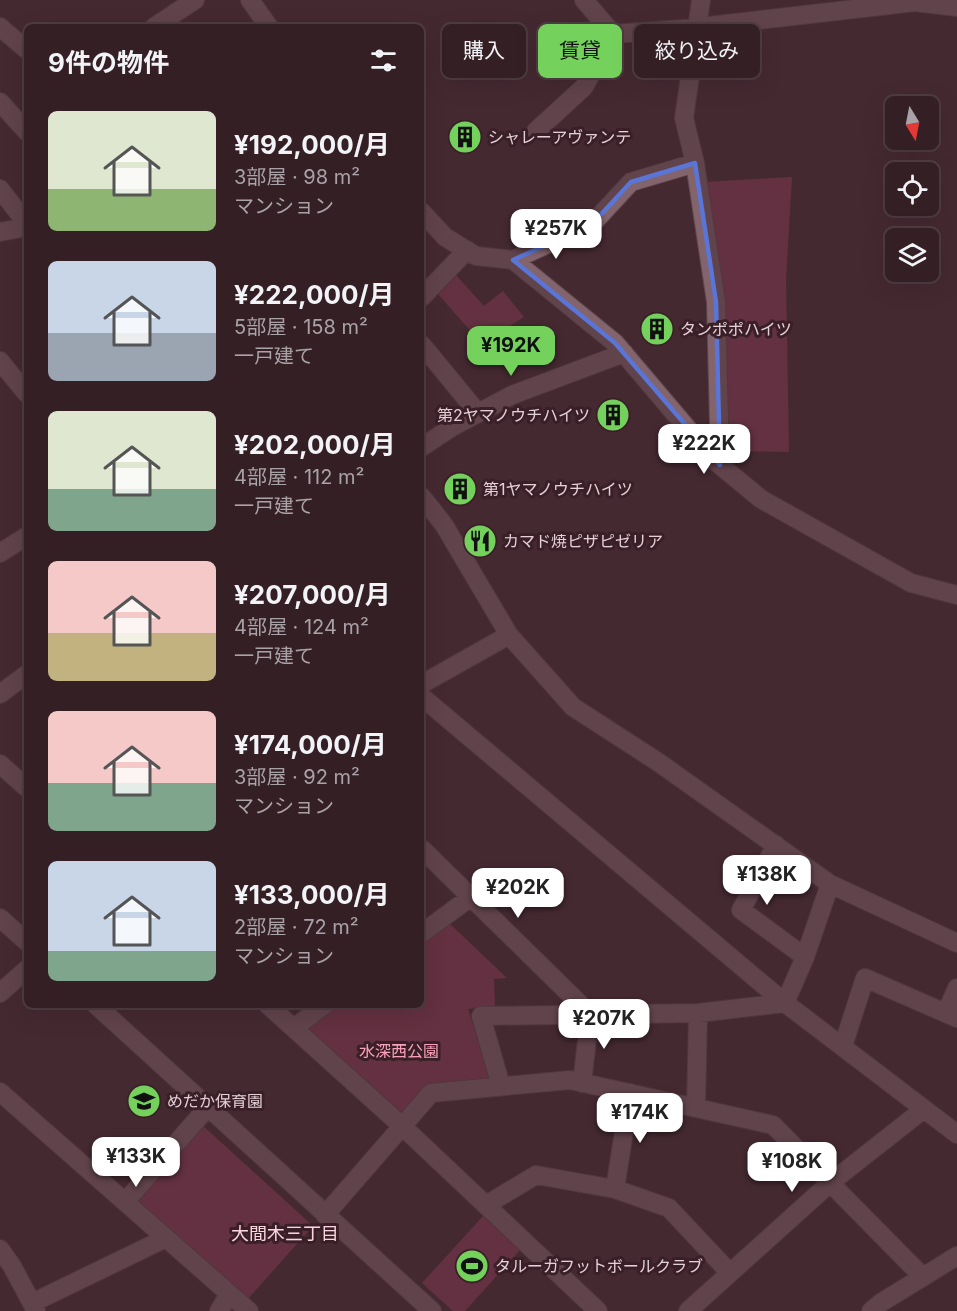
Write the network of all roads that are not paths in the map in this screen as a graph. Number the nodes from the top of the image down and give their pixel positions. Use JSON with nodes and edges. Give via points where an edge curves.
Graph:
{"nodes":[{"id":1,"x":195,"y":0,"type":"edge"},
{"id":2,"x":250,"y":0,"type":"edge"},
{"id":3,"x":584,"y":0,"type":"edge"},
{"id":4,"x":701,"y":0,"type":"edge"},
{"id":5,"x":957,"y":7,"type":"edge"},
{"id":6,"x":786,"y":8,"type":"edge"},
{"id":7,"x":159,"y":24,"type":"edge"},
{"id":8,"x":267,"y":24,"type":"edge"},
{"id":9,"x":604,"y":24,"type":"edge"},
{"id":10,"x":698,"y":24,"type":"edge"},
{"id":11,"x":715,"y":24,"type":"edge"},
{"id":12,"x":0,"y":27,"type":"edge"},
{"id":13,"x":24,"y":47,"type":"edge"},
{"id":14,"x":589,"y":78,"type":"edge"},
{"id":15,"x":690,"y":78,"type":"edge"},
{"id":16,"x":0,"y":102,"type":"edge"},
{"id":17,"x":24,"y":129,"type":"edge"},
{"id":18,"x":536,"y":131,"type":"dead end"},
{"id":19,"x":695,"y":163,"type":"junction"},
{"id":20,"x":0,"y":189,"type":"edge"},
{"id":21,"x":424,"y":214,"type":"edge"},
{"id":22,"x":24,"y":222,"type":"edge"},
{"id":23,"x":24,"y":227,"type":"edge"},
{"id":24,"x":0,"y":232,"type":"edge"},
{"id":25,"x":467,"y":250,"type":"junction"},
{"id":26,"x":513,"y":260,"type":"junction"},
{"id":27,"x":424,"y":295,"type":"edge"},
{"id":28,"x":424,"y":347,"type":"edge"},
{"id":29,"x":624,"y":353,"type":"junction"},
{"id":30,"x":0,"y":361,"type":"edge"},
{"id":31,"x":24,"y":390,"type":"edge"},
{"id":32,"x":478,"y":413,"type":"junction"},
{"id":33,"x":424,"y":446,"type":"edge"},
{"id":34,"x":720,"y":465,"type":"junction"},
{"id":35,"x":424,"y":500,"type":"edge"},
{"id":36,"x":24,"y":537,"type":"edge"},
{"id":37,"x":2,"y":547,"type":"edge"},
{"id":38,"x":957,"y":595,"type":"edge"},
{"id":39,"x":509,"y":635,"type":"junction"},
{"id":40,"x":24,"y":676,"type":"edge"},
{"id":41,"x":424,"y":683,"type":"edge"},
{"id":42,"x":0,"y":694,"type":"edge"},
{"id":43,"x":424,"y":699,"type":"edge"},
{"id":44,"x":0,"y":764,"type":"edge"},
{"id":45,"x":24,"y":785,"type":"edge"},
{"id":46,"x":776,"y":845,"type":"junction"},
{"id":47,"x":424,"y":853,"type":"edge"},
{"id":48,"x":830,"y":884,"type":"junction"},
{"id":49,"x":471,"y":897,"type":"junction"},
{"id":50,"x":0,"y":918,"type":"edge"},
{"id":51,"x":424,"y":932,"type":"edge"},
{"id":52,"x":24,"y":939,"type":"edge"},
{"id":53,"x":957,"y":943,"type":"edge"},
{"id":54,"x":805,"y":957,"type":"junction"},
{"id":55,"x":24,"y":972,"type":"edge"},
{"id":56,"x":957,"y":987,"type":"edge"},
{"id":57,"x":0,"y":993,"type":"edge"},
{"id":58,"x":785,"y":1004,"type":"junction"},
{"id":59,"x":99,"y":1008,"type":"edge"},
{"id":60,"x":271,"y":1008,"type":"edge"},
{"id":61,"x":320,"y":1008,"type":"edge"},
{"id":62,"x":698,"y":1013,"type":"junction"},
{"id":63,"x":590,"y":1014,"type":"junction"},
{"id":64,"x":951,"y":1015,"type":"edge"},
{"id":65,"x":294,"y":1028,"type":"junction"},
{"id":66,"x":843,"y":1046,"type":"junction"},
{"id":67,"x":582,"y":1083,"type":"junction"},
{"id":68,"x":501,"y":1086,"type":"junction"},
{"id":69,"x":0,"y":1092,"type":"edge"},
{"id":70,"x":630,"y":1094,"type":"junction"},
{"id":71,"x":207,"y":1108,"type":"junction"},
{"id":72,"x":696,"y":1108,"type":"junction"},
{"id":73,"x":924,"y":1109,"type":"junction"},
{"id":74,"x":402,"y":1126,"type":"junction"},
{"id":75,"x":957,"y":1134,"type":"edge"},
{"id":76,"x":830,"y":1183,"type":"junction"},
{"id":77,"x":615,"y":1189,"type":"junction"},
{"id":78,"x":125,"y":1202,"type":"junction"},
{"id":79,"x":486,"y":1205,"type":"junction"},
{"id":80,"x":325,"y":1215,"type":"junction"},
{"id":81,"x":166,"y":1238,"type":"junction"},
{"id":82,"x":1,"y":1252,"type":"edge"},
{"id":83,"x":957,"y":1256,"type":"edge"},
{"id":84,"x":730,"y":1274,"type":"junction"},
{"id":85,"x":922,"y":1276,"type":"junction"},
{"id":86,"x":229,"y":1294,"type":"junction"},
{"id":87,"x":34,"y":1307,"type":"edge"},
{"id":88,"x":219,"y":1311,"type":"edge"},
{"id":89,"x":249,"y":1311,"type":"edge"},
{"id":90,"x":432,"y":1311,"type":"edge"},
{"id":91,"x":598,"y":1311,"type":"edge"},
{"id":92,"x":688,"y":1311,"type":"edge"},
{"id":93,"x":871,"y":1311,"type":"edge"}],
"edges":[{"from":1,"to":7,"type":"street"},
{"from":2,"to":8,"type":"street"},
{"from":3,"to":9,"type":"street"},
{"from":4,"to":10,"type":"street"},
{"from":5,"to":6,"type":"street","via":[[915,2]]},
{"from":6,"to":11,"type":"street"},
{"from":12,"to":13,"type":"street"},
{"from":14,"to":18,"type":"street"},
{"from":15,"to":19,"type":"street","via":[[684,118]]},
{"from":16,"to":17,"type":"street"},
{"from":19,"to":26,"type":"street","via":[[631,182],[593,223]]},
{"from":19,"to":34,"type":"street","via":[[716,302]]},
{"from":20,"to":22,"type":"street"},
{"from":21,"to":25,"type":"street","via":[[445,237]]},
{"from":23,"to":24,"type":"street"},
{"from":25,"to":26,"type":"street","via":[[476,256]]},
{"from":25,"to":27,"type":"street"},
{"from":26,"to":29,"type":"street"},
{"from":28,"to":32,"type":"street"},
{"from":29,"to":32,"type":"street","via":[[512,395]]},
{"from":29,"to":34,"type":"street"},
{"from":30,"to":31,"type":"street"},
{"from":32,"to":33,"type":"street"},
{"from":34,"to":38,"type":"street","via":[[761,499],[910,583]]},
{"from":35,"to":39,"type":"street","via":[[444,525]]},
{"from":36,"to":37,"type":"street"},
{"from":39,"to":41,"type":"street"},
{"from":39,"to":46,"type":"street","via":[[573,707]]},
{"from":40,"to":42,"type":"street"},
{"from":43,"to":58,"type":"street"},
{"from":44,"to":45,"type":"street"},
{"from":46,"to":48,"type":"street"},
{"from":46,"to":54,"type":"street","via":[[741,910]]},
{"from":47,"to":49,"type":"street"},
{"from":48,"to":53,"type":"street"},
{"from":48,"to":54,"type":"street"},
{"from":49,"to":51,"type":"street"},
{"from":49,"to":63,"type":"street"},
{"from":50,"to":52,"type":"street"},
{"from":54,"to":58,"type":"street"},
{"from":55,"to":57,"type":"street"},
{"from":56,"to":64,"type":"street"},
{"from":58,"to":62,"type":"street"},
{"from":58,"to":66,"type":"street"},
{"from":59,"to":71,"type":"street"},
{"from":60,"to":65,"type":"street"},
{"from":61,"to":65,"type":"street"},
{"from":62,"to":63,"type":"street"},
{"from":62,"to":72,"type":"street"},
{"from":63,"to":67,"type":"street"},
{"from":63,"to":68,"type":"street","via":[[481,1016]]},
{"from":64,"to":66,"type":"street","via":[[865,978]]},
{"from":65,"to":74,"type":"street"},
{"from":66,"to":73,"type":"street"},
{"from":67,"to":68,"type":"street","via":[[570,1080]]},
{"from":67,"to":70,"type":"street"},
{"from":68,"to":74,"type":"street","via":[[431,1093]]},
{"from":69,"to":78,"type":"street"},
{"from":70,"to":72,"type":"street"},
{"from":70,"to":77,"type":"street"},
{"from":71,"to":78,"type":"street"},
{"from":71,"to":80,"type":"street"},
{"from":72,"to":76,"type":"street","via":[[773,1125]]},
{"from":73,"to":75,"type":"street"},
{"from":73,"to":76,"type":"street"},
{"from":74,"to":79,"type":"street"},
{"from":74,"to":80,"type":"street"},
{"from":76,"to":84,"type":"street"},
{"from":76,"to":85,"type":"street"},
{"from":77,"to":79,"type":"street","via":[[536,1175]]},
{"from":77,"to":84,"type":"street","via":[[669,1208]]},
{"from":78,"to":81,"type":"street"},
{"from":79,"to":91,"type":"street"},
{"from":80,"to":90,"type":"street"},
{"from":81,"to":86,"type":"street"},
{"from":81,"to":87,"type":"street"},
{"from":82,"to":87,"type":"street"},
{"from":83,"to":85,"type":"street"},
{"from":84,"to":92,"type":"street"},
{"from":85,"to":93,"type":"street"},
{"from":86,"to":88,"type":"street"},
{"from":86,"to":89,"type":"street"}]}
